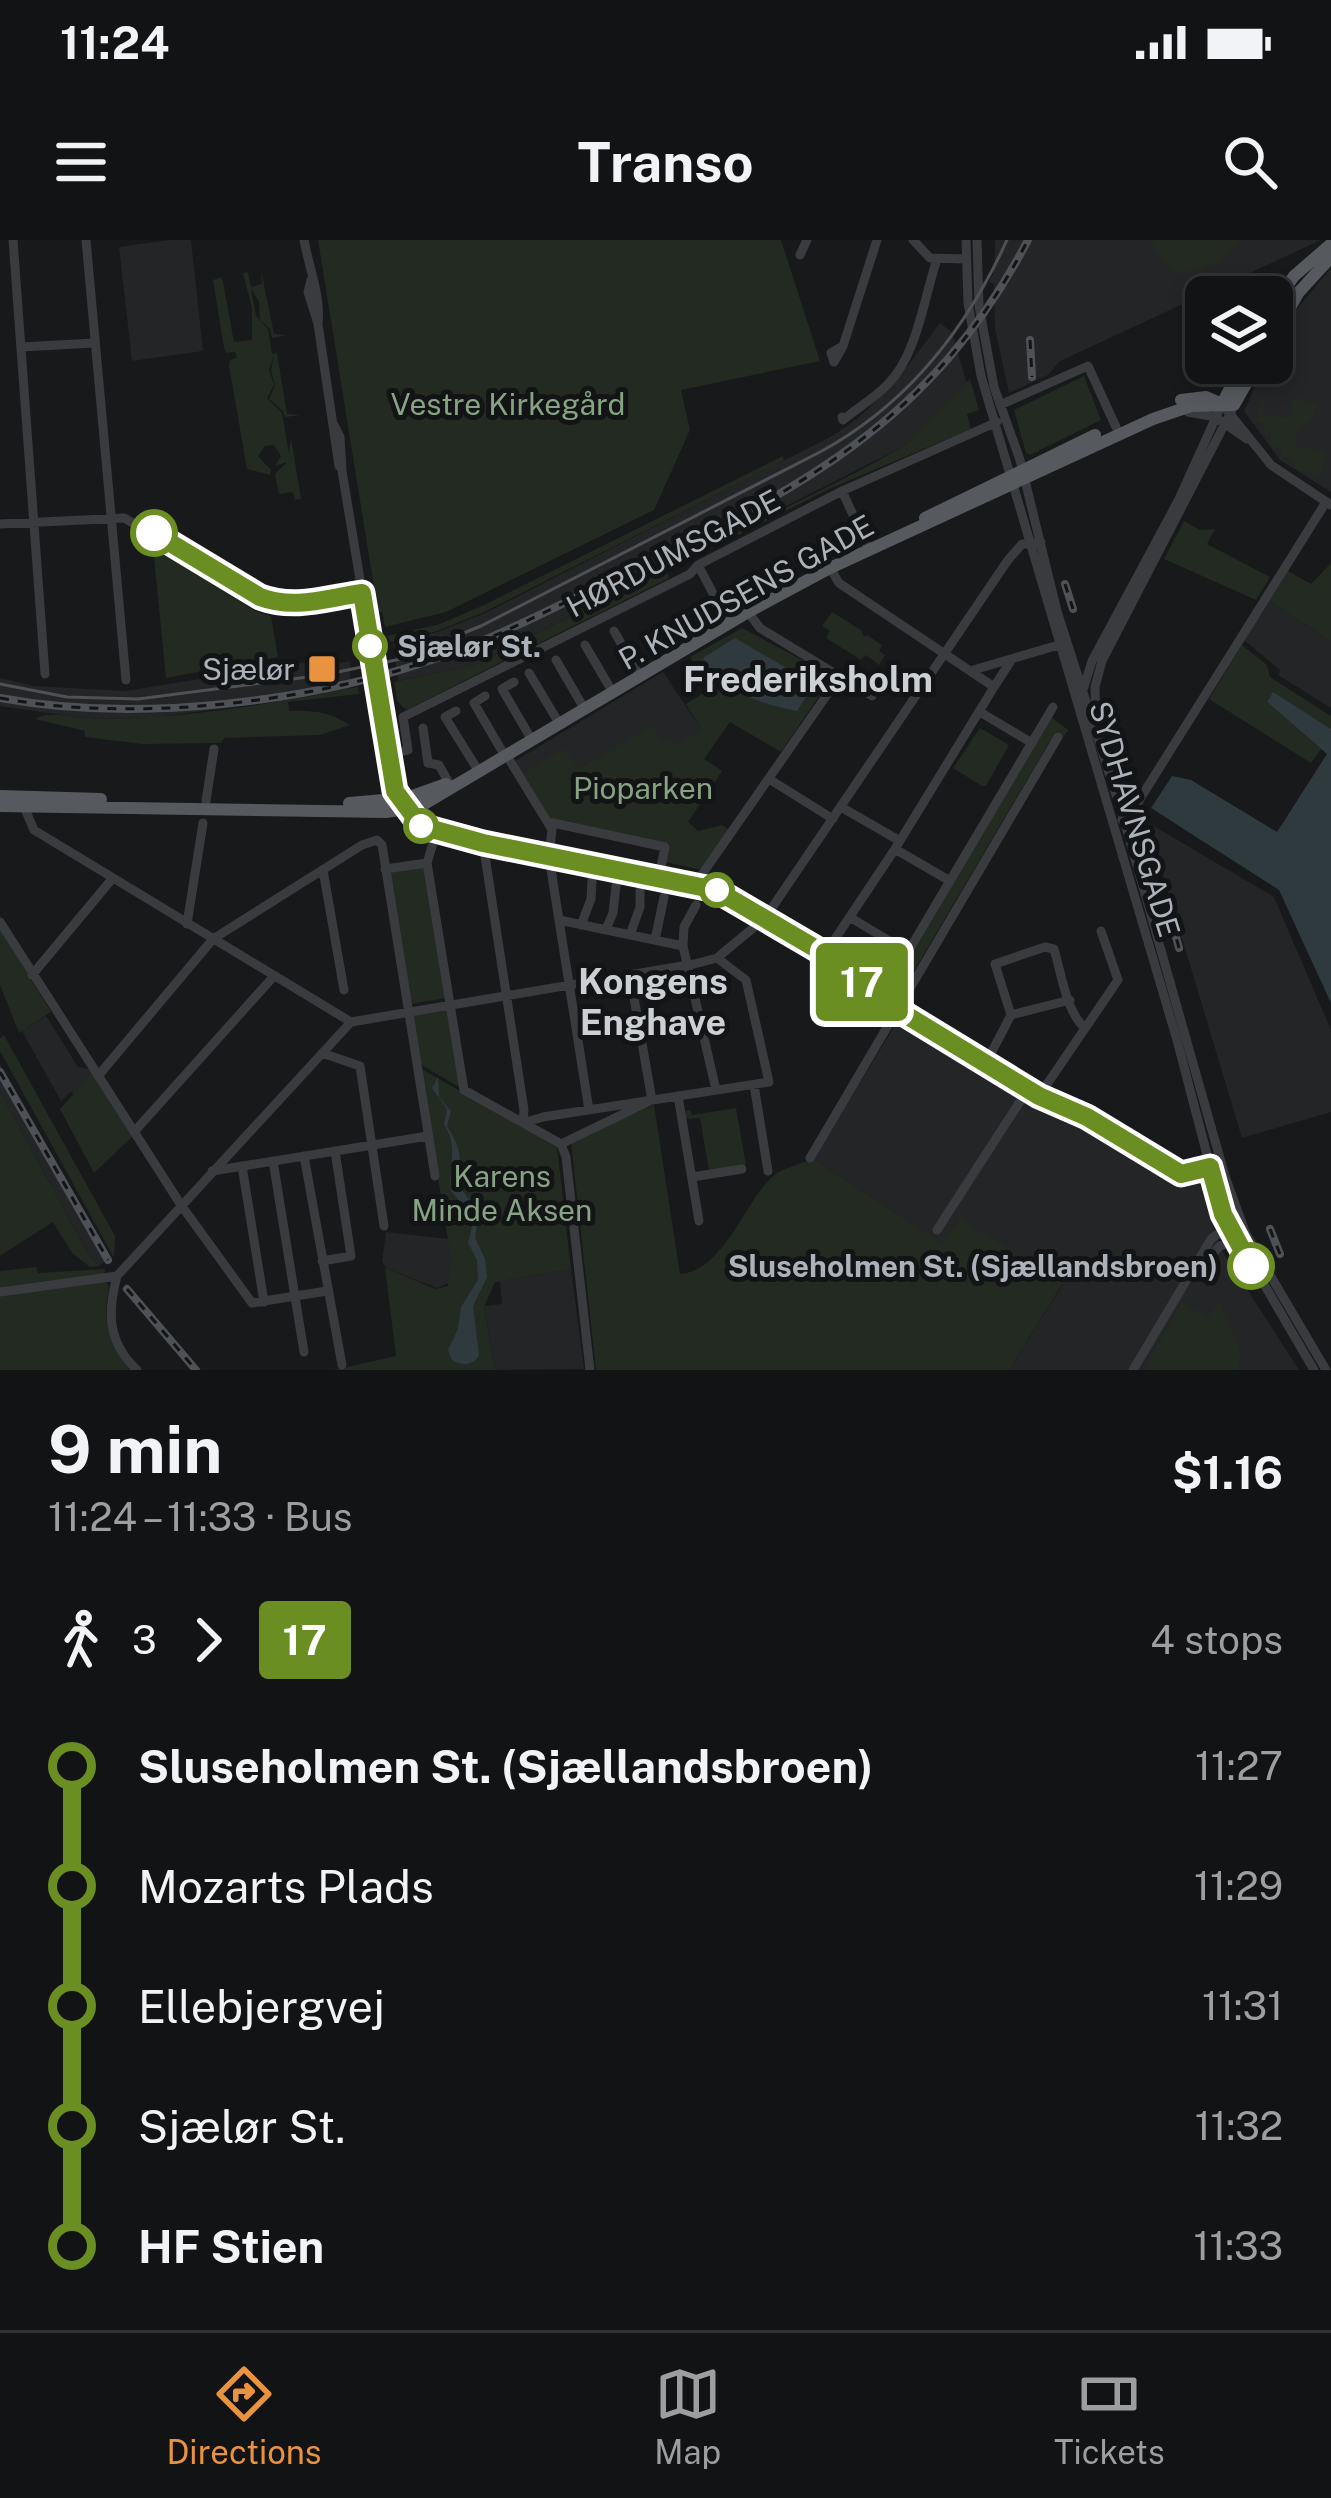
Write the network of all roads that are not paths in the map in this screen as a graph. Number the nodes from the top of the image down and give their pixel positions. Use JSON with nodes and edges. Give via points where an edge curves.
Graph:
{"nodes":[{"id":1,"x":13,"y":240,"type":"edge"},
{"id":2,"x":86,"y":240,"type":"edge"},
{"id":3,"x":304,"y":240,"type":"edge"},
{"id":4,"x":807,"y":240,"type":"edge"},
{"id":5,"x":877,"y":240,"type":"edge"},
{"id":6,"x":913,"y":240,"type":"edge"},
{"id":7,"x":966,"y":240,"type":"edge"},
{"id":8,"x":977,"y":240,"type":"edge"},
{"id":9,"x":1331,"y":244,"type":"edge"},
{"id":10,"x":800,"y":255,"type":"dead end"},
{"id":11,"x":1331,"y":257,"type":"edge"},
{"id":12,"x":937,"y":259,"type":"junction"},
{"id":13,"x":971,"y":259,"type":"junction"},
{"id":14,"x":1293,"y":277,"type":"edge"},
{"id":15,"x":1293,"y":302,"type":"edge"},
{"id":16,"x":93,"y":343,"type":"junction"},
{"id":17,"x":843,"y":346,"type":"dead end"},
{"id":18,"x":22,"y":347,"type":"junction"},
{"id":19,"x":1235,"y":384,"type":"edge"},
{"id":20,"x":1244,"y":384,"type":"edge"},
{"id":21,"x":996,"y":406,"type":"junction"},
{"id":22,"x":1225,"y":411,"type":"junction"},
{"id":23,"x":842,"y":417,"type":"dead end"},
{"id":24,"x":997,"y":422,"type":"junction"},
{"id":25,"x":1116,"y":427,"type":"junction"},
{"id":26,"x":1019,"y":481,"type":"junction"},
{"id":27,"x":842,"y":491,"type":"junction"},
{"id":28,"x":1328,"y":504,"type":"edge"},
{"id":29,"x":111,"y":517,"type":"junction"},
{"id":30,"x":34,"y":521,"type":"junction"},
{"id":31,"x":0,"y":524,"type":"edge"},
{"id":32,"x":1041,"y":542,"type":"junction"},
{"id":33,"x":866,"y":543,"type":"junction"},
{"id":34,"x":1029,"y":546,"type":"junction"},
{"id":35,"x":698,"y":565,"type":"junction"},
{"id":36,"x":830,"y":568,"type":"junction"},
{"id":37,"x":362,"y":593,"type":"junction"},
{"id":38,"x":748,"y":612,"type":"junction"},
{"id":39,"x":725,"y":616,"type":"junction"},
{"id":40,"x":614,"y":631,"type":"dead end"},
{"id":41,"x":1062,"y":644,"type":"junction"},
{"id":42,"x":585,"y":645,"type":"dead end"},
{"id":43,"x":945,"y":654,"type":"junction"},
{"id":44,"x":1012,"y":659,"type":"junction"},
{"id":45,"x":556,"y":660,"type":"dead end"},
{"id":46,"x":636,"y":670,"type":"junction"},
{"id":47,"x":970,"y":671,"type":"junction"},
{"id":48,"x":529,"y":673,"type":"dead end"},
{"id":49,"x":45,"y":674,"type":"dead end"},
{"id":50,"x":840,"y":676,"type":"junction"},
{"id":51,"x":126,"y":680,"type":"dead end"},
{"id":52,"x":514,"y":682,"type":"dead end"},
{"id":53,"x":609,"y":686,"type":"junction"},
{"id":54,"x":994,"y":687,"type":"junction"},
{"id":55,"x":1082,"y":694,"type":"junction"},
{"id":56,"x":485,"y":696,"type":"dead end"},
{"id":57,"x":872,"y":696,"type":"dead end"},
{"id":58,"x":581,"y":703,"type":"junction"},
{"id":59,"x":1054,"y":707,"type":"dead end"},
{"id":60,"x":456,"y":711,"type":"dead end"},
{"id":61,"x":980,"y":712,"type":"junction"},
{"id":62,"x":556,"y":718,"type":"junction"},
{"id":63,"x":1081,"y":723,"type":"junction"},
{"id":64,"x":423,"y":728,"type":"dead end"},
{"id":65,"x":1096,"y":732,"type":"junction"},
{"id":66,"x":529,"y":735,"type":"junction"},
{"id":67,"x":1058,"y":737,"type":"dead end"},
{"id":68,"x":1032,"y":743,"type":"junction"},
{"id":69,"x":214,"y":749,"type":"dead end"},
{"id":70,"x":505,"y":753,"type":"junction"},
{"id":71,"x":388,"y":754,"type":"junction"},
{"id":72,"x":476,"y":767,"type":"junction"},
{"id":73,"x":769,"y":779,"type":"junction"},
{"id":74,"x":449,"y":783,"type":"junction"},
{"id":75,"x":0,"y":796,"type":"edge"},
{"id":76,"x":206,"y":801,"type":"junction"},
{"id":77,"x":22,"y":802,"type":"junction"},
{"id":78,"x":402,"y":805,"type":"junction"},
{"id":79,"x":0,"y":806,"type":"edge"},
{"id":80,"x":841,"y":807,"type":"junction"},
{"id":81,"x":833,"y":819,"type":"junction"},
{"id":82,"x":1124,"y":820,"type":"junction"},
{"id":83,"x":203,"y":823,"type":"dead end"},
{"id":84,"x":1111,"y":823,"type":"junction"},
{"id":85,"x":552,"y":829,"type":"junction"},
{"id":86,"x":438,"y":833,"type":"junction"},
{"id":87,"x":483,"y":843,"type":"junction"},
{"id":88,"x":898,"y":845,"type":"junction"},
{"id":89,"x":549,"y":853,"type":"junction"},
{"id":90,"x":427,"y":862,"type":"junction"},
{"id":91,"x":386,"y":869,"type":"junction"},
{"id":92,"x":323,"y":870,"type":"junction"},
{"id":93,"x":659,"y":876,"type":"junction"},
{"id":94,"x":112,"y":878,"type":"junction"},
{"id":95,"x":592,"y":880,"type":"dead end"},
{"id":96,"x":950,"y":881,"type":"junction"},
{"id":97,"x":696,"y":884,"type":"junction"},
{"id":98,"x":616,"y":886,"type":"dead end"},
{"id":99,"x":640,"y":891,"type":"dead end"},
{"id":100,"x":664,"y":897,"type":"dead end"},
{"id":101,"x":696,"y":905,"type":"dead end"},
{"id":102,"x":765,"y":918,"type":"junction"},
{"id":103,"x":851,"y":918,"type":"junction"},
{"id":104,"x":559,"y":920,"type":"junction"},
{"id":105,"x":0,"y":922,"type":"edge"},
{"id":106,"x":187,"y":924,"type":"junction"},
{"id":107,"x":581,"y":925,"type":"junction"},
{"id":108,"x":606,"y":929,"type":"junction"},
{"id":109,"x":1101,"y":931,"type":"dead end"},
{"id":110,"x":630,"y":934,"type":"junction"},
{"id":111,"x":213,"y":939,"type":"junction"},
{"id":112,"x":655,"y":940,"type":"junction"},
{"id":113,"x":683,"y":946,"type":"junction"},
{"id":114,"x":908,"y":952,"type":"junction"},
{"id":115,"x":825,"y":954,"type":"junction"},
{"id":116,"x":717,"y":958,"type":"junction"},
{"id":117,"x":687,"y":966,"type":"junction"},
{"id":118,"x":32,"y":975,"type":"junction"},
{"id":119,"x":630,"y":975,"type":"junction"},
{"id":120,"x":274,"y":976,"type":"junction"},
{"id":121,"x":569,"y":985,"type":"junction"},
{"id":122,"x":344,"y":990,"type":"dead end"},
{"id":123,"x":507,"y":995,"type":"junction"},
{"id":124,"x":1070,"y":1000,"type":"junction"},
{"id":125,"x":450,"y":1005,"type":"junction"},
{"id":126,"x":897,"y":1009,"type":"junction"},
{"id":127,"x":407,"y":1012,"type":"junction"},
{"id":128,"x":1011,"y":1015,"type":"junction"},
{"id":129,"x":357,"y":1021,"type":"junction"},
{"id":130,"x":1085,"y":1028,"type":"junction"},
{"id":131,"x":322,"y":1053,"type":"junction"},
{"id":132,"x":986,"y":1063,"type":"junction"},
{"id":133,"x":98,"y":1076,"type":"junction"},
{"id":134,"x":754,"y":1085,"type":"junction"},
{"id":135,"x":716,"y":1090,"type":"junction"},
{"id":136,"x":1034,"y":1092,"type":"junction"},
{"id":137,"x":679,"y":1096,"type":"junction"},
{"id":138,"x":652,"y":1100,"type":"junction"},
{"id":139,"x":589,"y":1110,"type":"junction"},
{"id":140,"x":523,"y":1123,"type":"junction"},
{"id":141,"x":134,"y":1132,"type":"junction"},
{"id":142,"x":428,"y":1136,"type":"junction"},
{"id":143,"x":561,"y":1144,"type":"junction"},
{"id":144,"x":372,"y":1145,"type":"junction"},
{"id":145,"x":335,"y":1151,"type":"junction"},
{"id":146,"x":304,"y":1156,"type":"junction"},
{"id":147,"x":810,"y":1158,"type":"dead end"},
{"id":148,"x":273,"y":1161,"type":"junction"},
{"id":149,"x":1216,"y":1165,"type":"junction"},
{"id":150,"x":242,"y":1166,"type":"junction"},
{"id":151,"x":742,"y":1169,"type":"dead end"},
{"id":152,"x":212,"y":1171,"type":"junction"},
{"id":153,"x":768,"y":1171,"type":"dead end"},
{"id":154,"x":435,"y":1176,"type":"dead end"},
{"id":155,"x":692,"y":1177,"type":"junction"},
{"id":156,"x":181,"y":1205,"type":"junction"},
{"id":157,"x":699,"y":1221,"type":"dead end"},
{"id":158,"x":1242,"y":1224,"type":"junction"},
{"id":159,"x":384,"y":1226,"type":"dead end"},
{"id":160,"x":937,"y":1230,"type":"dead end"},
{"id":161,"x":1232,"y":1233,"type":"junction"},
{"id":162,"x":322,"y":1261,"type":"junction"},
{"id":163,"x":1193,"y":1270,"type":"junction"},
{"id":164,"x":117,"y":1276,"type":"junction"},
{"id":165,"x":327,"y":1291,"type":"junction"},
{"id":166,"x":0,"y":1292,"type":"edge"},
{"id":167,"x":295,"y":1297,"type":"junction"},
{"id":168,"x":264,"y":1302,"type":"junction"},
{"id":169,"x":304,"y":1352,"type":"dead end"},
{"id":170,"x":342,"y":1365,"type":"dead end"},
{"id":171,"x":137,"y":1370,"type":"edge"},
{"id":172,"x":590,"y":1370,"type":"edge"},
{"id":173,"x":1133,"y":1370,"type":"edge"},
{"id":174,"x":1314,"y":1370,"type":"edge"},
{"id":175,"x":1326,"y":1370,"type":"edge"}],
"edges":[{"from":1,"to":18,"type":"street"},
{"from":2,"to":16,"type":"street"},
{"from":3,"to":37,"type":"street"},
{"from":4,"to":10,"type":"street"},
{"from":5,"to":17,"type":"street"},
{"from":6,"to":12,"type":"street"},
{"from":7,"to":13,"type":"street"},
{"from":8,"to":13,"type":"street"},
{"from":9,"to":14,"type":"main road"},
{"from":11,"to":15,"type":"main road"},
{"from":12,"to":13,"type":"street"},
{"from":12,"to":23,"type":"street","via":[[899,370]]},
{"from":13,"to":21,"type":"street"},
{"from":16,"to":18,"type":"street"},
{"from":16,"to":29,"type":"street"},
{"from":18,"to":30,"type":"street"},
{"from":19,"to":22,"type":"main road"},
{"from":20,"to":22,"type":"main road"},
{"from":21,"to":24,"type":"street"},
{"from":21,"to":25,"type":"street","via":[[1088,366]]},
{"from":21,"to":26,"type":"street"},
{"from":22,"to":25,"type":"main road","via":[[1206,397],[1188,398]]},
{"from":22,"to":26,"type":"main road","via":[[1192,406],[1153,419]]},
{"from":22,"to":28,"type":"street","via":[[1281,474]]},
{"from":22,"to":55,"type":"street"},
{"from":22,"to":65,"type":"street","via":[[1102,661]]},
{"from":24,"to":26,"type":"street"},
{"from":24,"to":27,"type":"street","name":"HØRDUMSGADE"},
{"from":25,"to":26,"type":"main road"},
{"from":26,"to":32,"type":"street","name":"SYDHAVNSGADE"},
{"from":26,"to":33,"type":"main road","name":"P. KNUDSENS GADE"},
{"from":26,"to":34,"type":"street","name":"SYDHAVNSGADE"},
{"from":26,"to":36,"type":"main road","name":"P. KNUDSENS GADE"},
{"from":27,"to":33,"type":"street"},
{"from":27,"to":35,"type":"street","name":"HØRDUMSGADE"},
{"from":28,"to":82,"type":"street","via":[[1138,802],[1138,817]]},
{"from":29,"to":30,"type":"street"},
{"from":29,"to":37,"type":"street","via":[[138,523],[276,603]]},
{"from":29,"to":51,"type":"street"},
{"from":30,"to":31,"type":"street"},
{"from":30,"to":49,"type":"street"},
{"from":32,"to":34,"type":"street"},
{"from":32,"to":41,"type":"street","name":"SYDHAVNSGADE"},
{"from":33,"to":39,"type":"main road","name":"P. KNUDSENS GADE"},
{"from":34,"to":41,"type":"street","name":"SYDHAVNSGADE"},
{"from":34,"to":43,"type":"street","via":[[1004,566]]},
{"from":35,"to":39,"type":"street"},
{"from":35,"to":71,"type":"street","name":"HØRDUMSGADE","via":[[403,717],[410,755]]},
{"from":36,"to":38,"type":"main road","name":"P. KNUDSENS GADE"},
{"from":36,"to":43,"type":"street","via":[[839,583]]},
{"from":37,"to":71,"type":"street"},
{"from":38,"to":50,"type":"street","via":[[760,628]]},
{"from":38,"to":70,"type":"main road","name":"P. KNUDSENS GADE"},
{"from":39,"to":46,"type":"main road","name":"P. KNUDSENS GADE"},
{"from":40,"to":46,"type":"street","name":"P. KNUDSENS GADE"},
{"from":41,"to":44,"type":"street"},
{"from":41,"to":55,"type":"street","name":"SYDHAVNSGADE"},
{"from":41,"to":63,"type":"street","name":"SYDHAVNSGADE"},
{"from":42,"to":53,"type":"street","name":"P. KNUDSENS GADE"},
{"from":43,"to":47,"type":"street"},
{"from":43,"to":80,"type":"street"},
{"from":44,"to":47,"type":"street"},
{"from":44,"to":54,"type":"street"},
{"from":45,"to":58,"type":"street"},
{"from":46,"to":53,"type":"main road","name":"P. KNUDSENS GADE"},
{"from":47,"to":54,"type":"street"},
{"from":48,"to":62,"type":"street"},
{"from":50,"to":57,"type":"street"},
{"from":50,"to":73,"type":"street"},
{"from":52,"to":66,"type":"street","via":[[502,689]]},
{"from":53,"to":58,"type":"main road","name":"P. KNUDSENS GADE"},
{"from":54,"to":61,"type":"street"},
{"from":55,"to":63,"type":"street"},
{"from":55,"to":65,"type":"street","name":"SYDHAVNSGADE"},
{"from":56,"to":70,"type":"street","via":[[474,703]]},
{"from":58,"to":62,"type":"main road","name":"P. KNUDSENS GADE"},
{"from":59,"to":68,"type":"street"},
{"from":60,"to":72,"type":"street","via":[[446,717]]},
{"from":61,"to":68,"type":"street"},
{"from":61,"to":88,"type":"street"},
{"from":62,"to":66,"type":"main road","name":"P. KNUDSENS GADE"},
{"from":63,"to":84,"type":"street","name":"SYDHAVNSGADE"},
{"from":64,"to":74,"type":"street","via":[[428,764],[439,764]]},
{"from":65,"to":82,"type":"street","name":"SYDHAVNSGADE"},
{"from":66,"to":70,"type":"main road","name":"P. KNUDSENS GADE"},
{"from":67,"to":126,"type":"street"},
{"from":68,"to":96,"type":"street"},
{"from":69,"to":76,"type":"street"},
{"from":70,"to":72,"type":"main road","name":"P. KNUDSENS GADE"},
{"from":70,"to":78,"type":"main road","name":"P. KNUDSENS GADE","via":[[434,800]]},
{"from":70,"to":85,"type":"street"},
{"from":71,"to":78,"type":"street"},
{"from":72,"to":74,"type":"main road","name":"P. KNUDSENS GADE"},
{"from":73,"to":81,"type":"street"},
{"from":73,"to":97,"type":"street"},
{"from":74,"to":78,"type":"main road","name":"P. KNUDSENS GADE"},
{"from":75,"to":77,"type":"main road"},
{"from":76,"to":77,"type":"main road"},
{"from":76,"to":78,"type":"main road"},
{"from":77,"to":78,"type":"main road"},
{"from":77,"to":79,"type":"main road"},
{"from":77,"to":94,"type":"street","via":[[34,830]]},
{"from":78,"to":86,"type":"street"},
{"from":80,"to":81,"type":"street"},
{"from":80,"to":88,"type":"street"},
{"from":81,"to":102,"type":"street"},
{"from":82,"to":84,"type":"street"},
{"from":82,"to":149,"type":"street","name":"SYDHAVNSGADE"},
{"from":83,"to":106,"type":"street"},
{"from":84,"to":149,"type":"street","name":"SYDHAVNSGADE"},
{"from":85,"to":89,"type":"street"},
{"from":85,"to":93,"type":"street","via":[[553,823],[665,847]]},
{"from":86,"to":87,"type":"street"},
{"from":86,"to":89,"type":"street"},
{"from":86,"to":90,"type":"street"},
{"from":87,"to":89,"type":"street"},
{"from":87,"to":123,"type":"street"},
{"from":88,"to":96,"type":"street"},
{"from":88,"to":103,"type":"street"},
{"from":89,"to":93,"type":"street"},
{"from":89,"to":104,"type":"street"},
{"from":90,"to":91,"type":"street"},
{"from":90,"to":125,"type":"street"},
{"from":91,"to":92,"type":"street","via":[[380,842],[370,841]]},
{"from":91,"to":127,"type":"street"},
{"from":92,"to":111,"type":"street"},
{"from":92,"to":122,"type":"street"},
{"from":93,"to":97,"type":"street"},
{"from":94,"to":106,"type":"street"},
{"from":94,"to":118,"type":"street"},
{"from":95,"to":107,"type":"street"},
{"from":96,"to":114,"type":"street"},
{"from":97,"to":102,"type":"street"},
{"from":98,"to":108,"type":"street"},
{"from":99,"to":110,"type":"street"},
{"from":100,"to":112,"type":"street"},
{"from":101,"to":113,"type":"street"},
{"from":102,"to":115,"type":"street"},
{"from":102,"to":116,"type":"street"},
{"from":103,"to":114,"type":"street"},
{"from":103,"to":115,"type":"street"},
{"from":104,"to":107,"type":"street"},
{"from":104,"to":121,"type":"street"},
{"from":105,"to":118,"type":"street"},
{"from":106,"to":111,"type":"street"},
{"from":107,"to":108,"type":"street"},
{"from":108,"to":110,"type":"street"},
{"from":109,"to":130,"type":"street","via":[[1118,980]]},
{"from":110,"to":112,"type":"street"},
{"from":111,"to":120,"type":"street"},
{"from":111,"to":133,"type":"street"},
{"from":112,"to":113,"type":"street"},
{"from":113,"to":117,"type":"street"},
{"from":114,"to":115,"type":"street","via":[[880,999]]},
{"from":116,"to":117,"type":"street"},
{"from":116,"to":134,"type":"street","via":[[746,980],[769,1082]]},
{"from":117,"to":119,"type":"street"},
{"from":117,"to":135,"type":"street"},
{"from":118,"to":133,"type":"street"},
{"from":119,"to":121,"type":"street"},
{"from":119,"to":138,"type":"street"},
{"from":120,"to":129,"type":"street"},
{"from":120,"to":141,"type":"street"},
{"from":121,"to":123,"type":"street"},
{"from":121,"to":139,"type":"street"},
{"from":123,"to":125,"type":"street"},
{"from":123,"to":140,"type":"street"},
{"from":124,"to":128,"type":"street"},
{"from":124,"to":128,"type":"street","via":[[1054,949],[1045,947],[995,964]]},
{"from":124,"to":130,"type":"street"},
{"from":125,"to":127,"type":"street"},
{"from":125,"to":140,"type":"street","via":[[464,1090]]},
{"from":126,"to":132,"type":"street"},
{"from":126,"to":147,"type":"street"},
{"from":127,"to":129,"type":"street"},
{"from":127,"to":142,"type":"street"},
{"from":128,"to":132,"type":"street"},
{"from":129,"to":131,"type":"street"},
{"from":130,"to":136,"type":"street"},
{"from":131,"to":144,"type":"street","via":[[360,1066]]},
{"from":131,"to":152,"type":"street"},
{"from":132,"to":136,"type":"street"},
{"from":133,"to":141,"type":"street"},
{"from":134,"to":135,"type":"street"},
{"from":134,"to":153,"type":"street"},
{"from":135,"to":137,"type":"street"},
{"from":136,"to":149,"type":"street","via":[[1161,1171]]},
{"from":136,"to":160,"type":"street"},
{"from":137,"to":138,"type":"street"},
{"from":137,"to":155,"type":"street"},
{"from":138,"to":139,"type":"street"},
{"from":138,"to":143,"type":"street"},
{"from":139,"to":140,"type":"street"},
{"from":140,"to":143,"type":"street"},
{"from":141,"to":156,"type":"street"},
{"from":142,"to":144,"type":"street"},
{"from":142,"to":154,"type":"street"},
{"from":143,"to":172,"type":"street"},
{"from":144,"to":145,"type":"street"},
{"from":144,"to":159,"type":"street"},
{"from":145,"to":146,"type":"street"},
{"from":145,"to":162,"type":"street","via":[[351,1256]]},
{"from":146,"to":148,"type":"street"},
{"from":146,"to":162,"type":"street"},
{"from":148,"to":150,"type":"street"},
{"from":148,"to":167,"type":"street"},
{"from":149,"to":158,"type":"street"},
{"from":149,"to":161,"type":"street"},
{"from":150,"to":152,"type":"street"},
{"from":150,"to":168,"type":"street"},
{"from":151,"to":155,"type":"street"},
{"from":152,"to":156,"type":"street"},
{"from":155,"to":157,"type":"street"},
{"from":156,"to":164,"type":"street"},
{"from":156,"to":168,"type":"street","via":[[251,1303]]},
{"from":158,"to":161,"type":"street"},
{"from":158,"to":175,"type":"street"},
{"from":161,"to":163,"type":"street"},
{"from":161,"to":163,"type":"street","via":[[1214,1235]]},
{"from":161,"to":174,"type":"street"},
{"from":162,"to":165,"type":"street"},
{"from":163,"to":173,"type":"street"},
{"from":164,"to":166,"type":"street"},
{"from":164,"to":171,"type":"street","via":[[111,1331]]},
{"from":165,"to":167,"type":"street"},
{"from":165,"to":170,"type":"street"},
{"from":167,"to":168,"type":"street"},
{"from":167,"to":169,"type":"street"}]}
